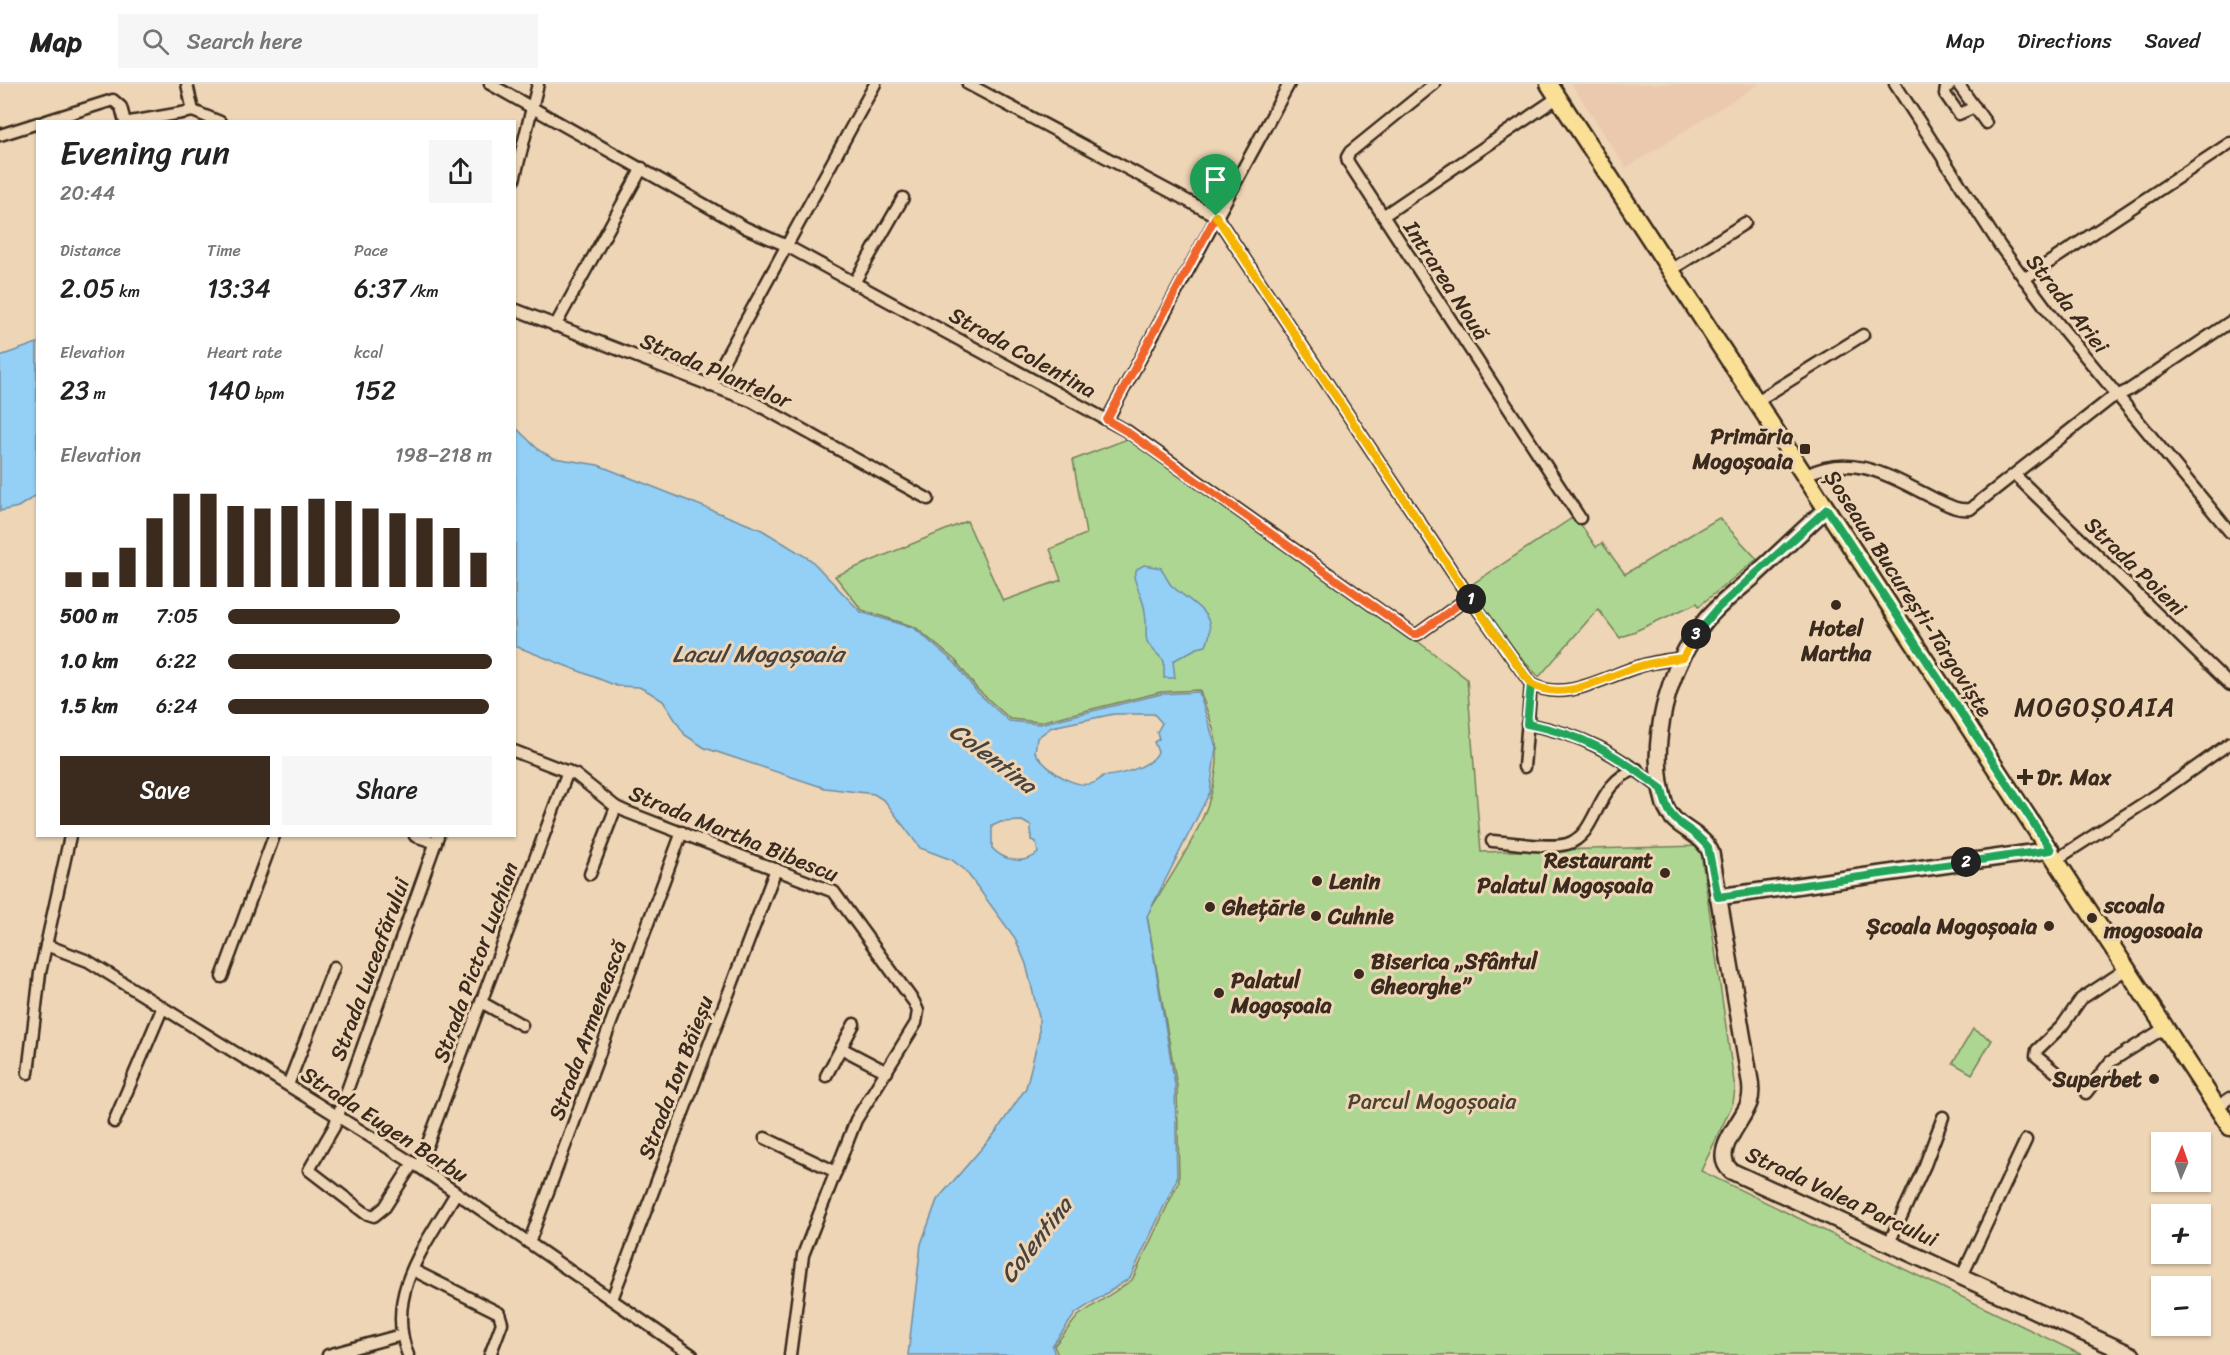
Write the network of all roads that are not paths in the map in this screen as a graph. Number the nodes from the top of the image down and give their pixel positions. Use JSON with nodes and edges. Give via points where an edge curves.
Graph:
{"nodes":[{"id":1,"x":187,"y":84,"type":"edge"},
{"id":2,"x":490,"y":84,"type":"edge"},
{"id":3,"x":538,"y":84,"type":"edge"},
{"id":4,"x":875,"y":84,"type":"edge"},
{"id":5,"x":968,"y":84,"type":"edge"},
{"id":6,"x":1289,"y":84,"type":"edge"},
{"id":7,"x":1434,"y":84,"type":"edge"},
{"id":8,"x":1895,"y":84,"type":"edge"},
{"id":9,"x":1951,"y":84,"type":"edge"},
{"id":10,"x":1958,"y":84,"type":"edge"},
{"id":11,"x":1553,"y":91,"type":"edge"},
{"id":12,"x":533,"y":107,"type":"junction"},
{"id":13,"x":1975,"y":107,"type":"junction"},
{"id":14,"x":193,"y":111,"type":"junction"},
{"id":15,"x":49,"y":120,"type":"edge"},
{"id":16,"x":124,"y":120,"type":"edge"},
{"id":17,"x":141,"y":120,"type":"edge"},
{"id":18,"x":215,"y":120,"type":"edge"},
{"id":19,"x":1986,"y":123,"type":"dead end"},
{"id":20,"x":36,"y":124,"type":"edge"},
{"id":21,"x":0,"y":135,"type":"edge"},
{"id":22,"x":2230,"y":143,"type":"edge"},
{"id":23,"x":642,"y":168,"type":"junction"},
{"id":24,"x":516,"y":172,"type":"edge"},
{"id":25,"x":903,"y":198,"type":"dead end"},
{"id":26,"x":1216,"y":216,"type":"junction"},
{"id":27,"x":1383,"y":216,"type":"junction"},
{"id":28,"x":1745,"y":223,"type":"dead end"},
{"id":29,"x":785,"y":245,"type":"junction"},
{"id":30,"x":1671,"y":270,"type":"junction"},
{"id":31,"x":2024,"y":279,"type":"junction"},
{"id":32,"x":855,"y":283,"type":"junction"},
{"id":33,"x":516,"y":310,"type":"edge"},
{"id":34,"x":2230,"y":322,"type":"edge"},
{"id":35,"x":555,"y":326,"type":"junction"},
{"id":36,"x":1863,"y":335,"type":"dead end"},
{"id":37,"x":710,"y":386,"type":"junction"},
{"id":38,"x":2116,"y":396,"type":"junction"},
{"id":39,"x":1757,"y":400,"type":"junction"},
{"id":40,"x":1107,"y":420,"type":"junction"},
{"id":41,"x":2015,"y":475,"type":"junction"},
{"id":42,"x":1806,"y":476,"type":"junction"},
{"id":43,"x":928,"y":499,"type":"dead end"},
{"id":44,"x":1827,"y":509,"type":"junction"},
{"id":45,"x":1580,"y":518,"type":"dead end"},
{"id":46,"x":2230,"y":532,"type":"edge"},
{"id":47,"x":1469,"y":597,"type":"junction"},
{"id":48,"x":1683,"y":658,"type":"junction"},
{"id":49,"x":1531,"y":684,"type":"junction"},
{"id":50,"x":2230,"y":685,"type":"edge"},
{"id":51,"x":1527,"y":724,"type":"junction"},
{"id":52,"x":2230,"y":743,"type":"edge"},
{"id":53,"x":516,"y":752,"type":"edge"},
{"id":54,"x":1524,"y":767,"type":"dead end"},
{"id":55,"x":1637,"y":769,"type":"junction"},
{"id":56,"x":568,"y":771,"type":"junction"},
{"id":57,"x":1662,"y":789,"type":"junction"},
{"id":58,"x":616,"y":807,"type":"junction"},
{"id":59,"x":682,"y":832,"type":"junction"},
{"id":60,"x":70,"y":837,"type":"edge"},
{"id":61,"x":274,"y":837,"type":"edge"},
{"id":62,"x":437,"y":839,"type":"edge"},
{"id":63,"x":1492,"y":841,"type":"dead end"},
{"id":64,"x":2054,"y":854,"type":"junction"},
{"id":65,"x":776,"y":869,"type":"junction"},
{"id":66,"x":590,"y":874,"type":"dead end"},
{"id":67,"x":1718,"y":897,"type":"junction"},
{"id":68,"x":46,"y":945,"type":"junction"},
{"id":69,"x":334,"y":967,"type":"dead end"},
{"id":70,"x":2128,"y":968,"type":"junction"},
{"id":71,"x":222,"y":976,"type":"dead end"},
{"id":72,"x":481,"y":1002,"type":"junction"},
{"id":73,"x":162,"y":1009,"type":"junction"},
{"id":74,"x":522,"y":1024,"type":"dead end"},
{"id":75,"x":854,"y":1024,"type":"dead end"},
{"id":76,"x":2166,"y":1027,"type":"junction"},
{"id":77,"x":841,"y":1048,"type":"junction"},
{"id":78,"x":887,"y":1072,"type":"junction"},
{"id":79,"x":28,"y":1073,"type":"dead end"},
{"id":80,"x":826,"y":1076,"type":"dead end"},
{"id":81,"x":2064,"y":1079,"type":"dead end"},
{"id":82,"x":288,"y":1085,"type":"junction"},
{"id":83,"x":2086,"y":1093,"type":"dead end"},
{"id":84,"x":2224,"y":1103,"type":"edge"},
{"id":85,"x":338,"y":1115,"type":"junction"},
{"id":86,"x":1943,"y":1117,"type":"dead end"},
{"id":87,"x":114,"y":1122,"type":"dead end"},
{"id":88,"x":2230,"y":1127,"type":"edge"},
{"id":89,"x":765,"y":1138,"type":"dead end"},
{"id":90,"x":2026,"y":1140,"type":"dead end"},
{"id":91,"x":416,"y":1165,"type":"junction"},
{"id":92,"x":836,"y":1172,"type":"junction"},
{"id":93,"x":456,"y":1194,"type":"junction"},
{"id":94,"x":529,"y":1243,"type":"junction"},
{"id":95,"x":1889,"y":1243,"type":"junction"},
{"id":96,"x":413,"y":1270,"type":"junction"},
{"id":97,"x":1962,"y":1276,"type":"junction"},
{"id":98,"x":612,"y":1299,"type":"junction"},
{"id":99,"x":401,"y":1335,"type":"junction"},
{"id":100,"x":328,"y":1355,"type":"edge"},
{"id":101,"x":408,"y":1355,"type":"edge"},
{"id":102,"x":490,"y":1355,"type":"edge"},
{"id":103,"x":692,"y":1355,"type":"edge"},
{"id":104,"x":790,"y":1355,"type":"edge"},
{"id":105,"x":2132,"y":1355,"type":"edge"}],
"edges":[{"from":1,"to":14,"type":"street"},
{"from":2,"to":12,"type":"street","name":"Strada Colentina"},
{"from":3,"to":12,"type":"street"},
{"from":4,"to":29,"type":"street"},
{"from":5,"to":26,"type":"street"},
{"from":6,"to":26,"type":"street"},
{"from":7,"to":27,"type":"street","name":"Intrarea Nouă","via":[[1347,157]]},
{"from":8,"to":31,"type":"street","name":"Strada Ariei"},
{"from":9,"to":13,"type":"street","via":[[1945,94],[1959,114]]},
{"from":10,"to":13,"type":"street"},
{"from":11,"to":27,"type":"street"},
{"from":11,"to":30,"type":"main road","name":"Șoseaua București-Târgoviște"},
{"from":12,"to":23,"type":"street","name":"Strada Colentina"},
{"from":12,"to":24,"type":"street"},
{"from":13,"to":19,"type":"street"},
{"from":14,"to":17,"type":"street"},
{"from":14,"to":18,"type":"street"},
{"from":15,"to":16,"type":"street","via":[[113,100],[121,107]]},
{"from":20,"to":21,"type":"street"},
{"from":22,"to":31,"type":"street"},
{"from":23,"to":29,"type":"street","name":"Strada Colentina","via":[[746,228]]},
{"from":23,"to":35,"type":"street"},
{"from":25,"to":32,"type":"street"},
{"from":26,"to":40,"type":"street"},
{"from":26,"to":47,"type":"street"},
{"from":27,"to":45,"type":"street","name":"Intrarea Nouă"},
{"from":28,"to":30,"type":"street"},
{"from":29,"to":32,"type":"street","name":"Strada Colentina"},
{"from":29,"to":37,"type":"street"},
{"from":30,"to":39,"type":"main road","name":"Șoseaua București-Târgoviște"},
{"from":31,"to":38,"type":"street","name":"Strada Ariei"},
{"from":32,"to":40,"type":"street","name":"Strada Colentina"},
{"from":33,"to":35,"type":"street","name":"Strada Plantelor"},
{"from":34,"to":38,"type":"street"},
{"from":35,"to":37,"type":"street","name":"Strada Plantelor"},
{"from":36,"to":39,"type":"street"},
{"from":37,"to":43,"type":"street","name":"Strada Plantelor","via":[[751,401]]},
{"from":38,"to":41,"type":"street"},
{"from":38,"to":46,"type":"street","name":"Strada Ariei"},
{"from":39,"to":42,"type":"main road","name":"Șoseaua București-Târgoviște"},
{"from":40,"to":47,"type":"street","name":"Strada Colentina","via":[[1413,634]]},
{"from":41,"to":42,"type":"street","via":[[1974,506],[1960,510],[1852,465],[1829,465]]},
{"from":41,"to":50,"type":"street","name":"Strada Poieni"},
{"from":42,"to":44,"type":"main road","name":"Șoseaua București-Târgoviște"},
{"from":44,"to":48,"type":"street","name":"Strada Valea Parcului","via":[[1708,618]]},
{"from":44,"to":64,"type":"main road","name":"Șoseaua București-Târgoviște"},
{"from":47,"to":49,"type":"street"},
{"from":48,"to":49,"type":"street","via":[[1636,667],[1577,689],[1546,690]]},
{"from":48,"to":57,"type":"street","name":"Strada Valea Parcului","via":[[1659,737]]},
{"from":49,"to":51,"type":"street"},
{"from":51,"to":54,"type":"street"},
{"from":51,"to":55,"type":"street","via":[[1582,738]]},
{"from":52,"to":64,"type":"street","via":[[2158,794]]},
{"from":53,"to":56,"type":"street","name":"Strada Martha Bibescu"},
{"from":55,"to":57,"type":"street"},
{"from":55,"to":63,"type":"street","via":[[1610,785],[1592,821],[1568,844]]},
{"from":56,"to":58,"type":"street","name":"Strada Martha Bibescu"},
{"from":56,"to":72,"type":"street","name":"Strada Pictor Luchian"},
{"from":57,"to":67,"type":"street","name":"Strada Valea Parcului","via":[[1672,819],[1708,847]]},
{"from":58,"to":59,"type":"street","name":"Strada Martha Bibescu"},
{"from":58,"to":66,"type":"street"},
{"from":59,"to":65,"type":"street","name":"Strada Martha Bibescu"},
{"from":59,"to":94,"type":"street","name":"Strada Armenească"},
{"from":60,"to":68,"type":"street"},
{"from":61,"to":71,"type":"street"},
{"from":62,"to":85,"type":"street","name":"Strada Luceafărului"},
{"from":64,"to":67,"type":"street"},
{"from":64,"to":70,"type":"main road","name":"Șoseaua București-Târgoviște"},
{"from":65,"to":78,"type":"street","name":"Strada Martha Bibescu","via":[[834,892],[914,1002],[918,1011],[916,1023]]},
{"from":65,"to":98,"type":"street","name":"Strada Ion Băieșu"},
{"from":67,"to":95,"type":"street","name":"Strada Valea Parcului","via":[[1751,1086],[1748,1104],[1723,1151],[1723,1161],[1731,1171]]},
{"from":68,"to":73,"type":"street","name":"Strada Eugen Barbu","via":[[88,961]]},
{"from":68,"to":79,"type":"street"},
{"from":69,"to":82,"type":"street"},
{"from":70,"to":76,"type":"main road","name":"Șoseaua București-Târgoviște"},
{"from":70,"to":81,"type":"street","via":[[2081,999],[2062,1026],[2037,1050],[2036,1056]]},
{"from":72,"to":74,"type":"street"},
{"from":72,"to":91,"type":"street","name":"Strada Pictor Luchian"},
{"from":73,"to":82,"type":"street","name":"Strada Eugen Barbu"},
{"from":73,"to":87,"type":"street"},
{"from":75,"to":77,"type":"street"},
{"from":76,"to":83,"type":"street","via":[[2110,1062]]},
{"from":76,"to":84,"type":"main road","name":"Șoseaua București-Târgoviște"},
{"from":77,"to":78,"type":"street"},
{"from":77,"to":80,"type":"street"},
{"from":78,"to":92,"type":"street","name":"Strada Martha Bibescu","via":[[856,1120]]},
{"from":82,"to":85,"type":"street","name":"Strada Eugen Barbu"},
{"from":84,"to":88,"type":"main road","name":"Șoseaua București-Târgoviște"},
{"from":85,"to":91,"type":"street","name":"Strada Eugen Barbu"},
{"from":85,"to":91,"type":"street","name":"Strada Luceafărului","via":[[310,1173],[364,1213],[378,1214]]},
{"from":86,"to":95,"type":"street"},
{"from":89,"to":92,"type":"street"},
{"from":90,"to":97,"type":"street"},
{"from":91,"to":93,"type":"street","name":"Strada Eugen Barbu"},
{"from":92,"to":104,"type":"street","name":"Strada Martha Bibescu","via":[[803,1255]]},
{"from":93,"to":94,"type":"street","name":"Strada Eugen Barbu"},
{"from":93,"to":96,"type":"street"},
{"from":94,"to":98,"type":"street","name":"Strada Eugen Barbu"},
{"from":95,"to":97,"type":"street","name":"Strada Valea Parcului"},
{"from":96,"to":99,"type":"street","via":[[401,1304]]},
{"from":96,"to":102,"type":"street","via":[[499,1313],[502,1323]]},
{"from":97,"to":105,"type":"street","name":"Strada Valea Parcului"},
{"from":98,"to":103,"type":"street","name":"Strada Eugen Barbu"},
{"from":99,"to":100,"type":"street"},
{"from":99,"to":101,"type":"street"}]}
